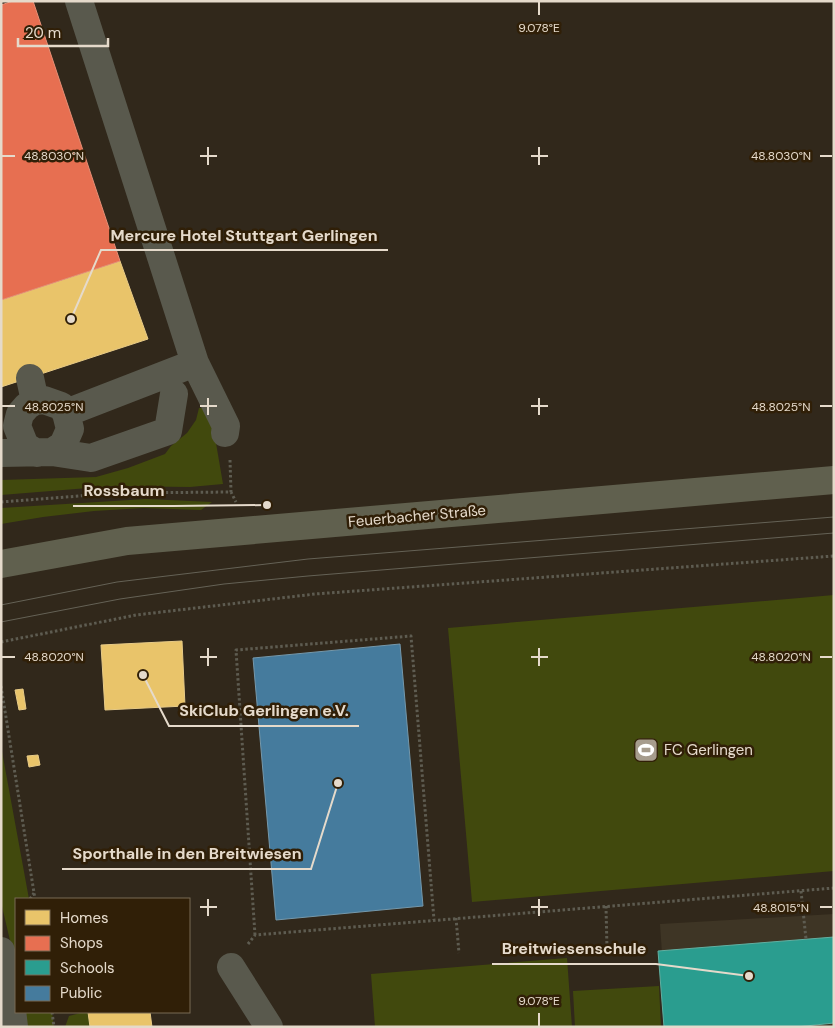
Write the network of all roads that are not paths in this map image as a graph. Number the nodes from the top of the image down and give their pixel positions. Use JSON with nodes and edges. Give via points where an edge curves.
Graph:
{"nodes":[{"id":1,"x":79,"y":1,"type":"edge"},
{"id":2,"x":195,"y":363,"type":"junction"},
{"id":3,"x":174,"y":394,"type":"dead end"},
{"id":4,"x":66,"y":413,"type":"junction"},
{"id":5,"x":225,"y":432,"type":"dead end"},
{"id":6,"x":44,"y":452,"type":"junction"},
{"id":7,"x":1,"y":453,"type":"edge"},
{"id":8,"x":834,"y":480,"type":"edge"},
{"id":9,"x":1,"y":564,"type":"edge"},
{"id":10,"x":1,"y":951,"type":"edge"},
{"id":11,"x":231,"y":967,"type":"road end"},
{"id":12,"x":14,"y":1027,"type":"edge"},
{"id":13,"x":269,"y":1027,"type":"edge"}],
"edges":[{"from":1,"to":2,"type":"street"},
{"from":2,"to":4,"type":"street"},
{"from":2,"to":5,"type":"street","via":[[226,426]]},
{"from":3,"to":6,"type":"street","via":[[168,430],[91,458]]},
{"from":4,"to":6,"type":"street","via":[[70,428],[64,444]]},
{"from":4,"to":6,"type":"street","via":[[33,390],[17,426],[25,446]]},
{"from":6,"to":7,"type":"street"},
{"from":8,"to":9,"type":"main road","name":"Feuerbacher Straße","via":[[127,541]]},
{"from":10,"to":12,"type":"street"},
{"from":11,"to":13,"type":"street"}]}
